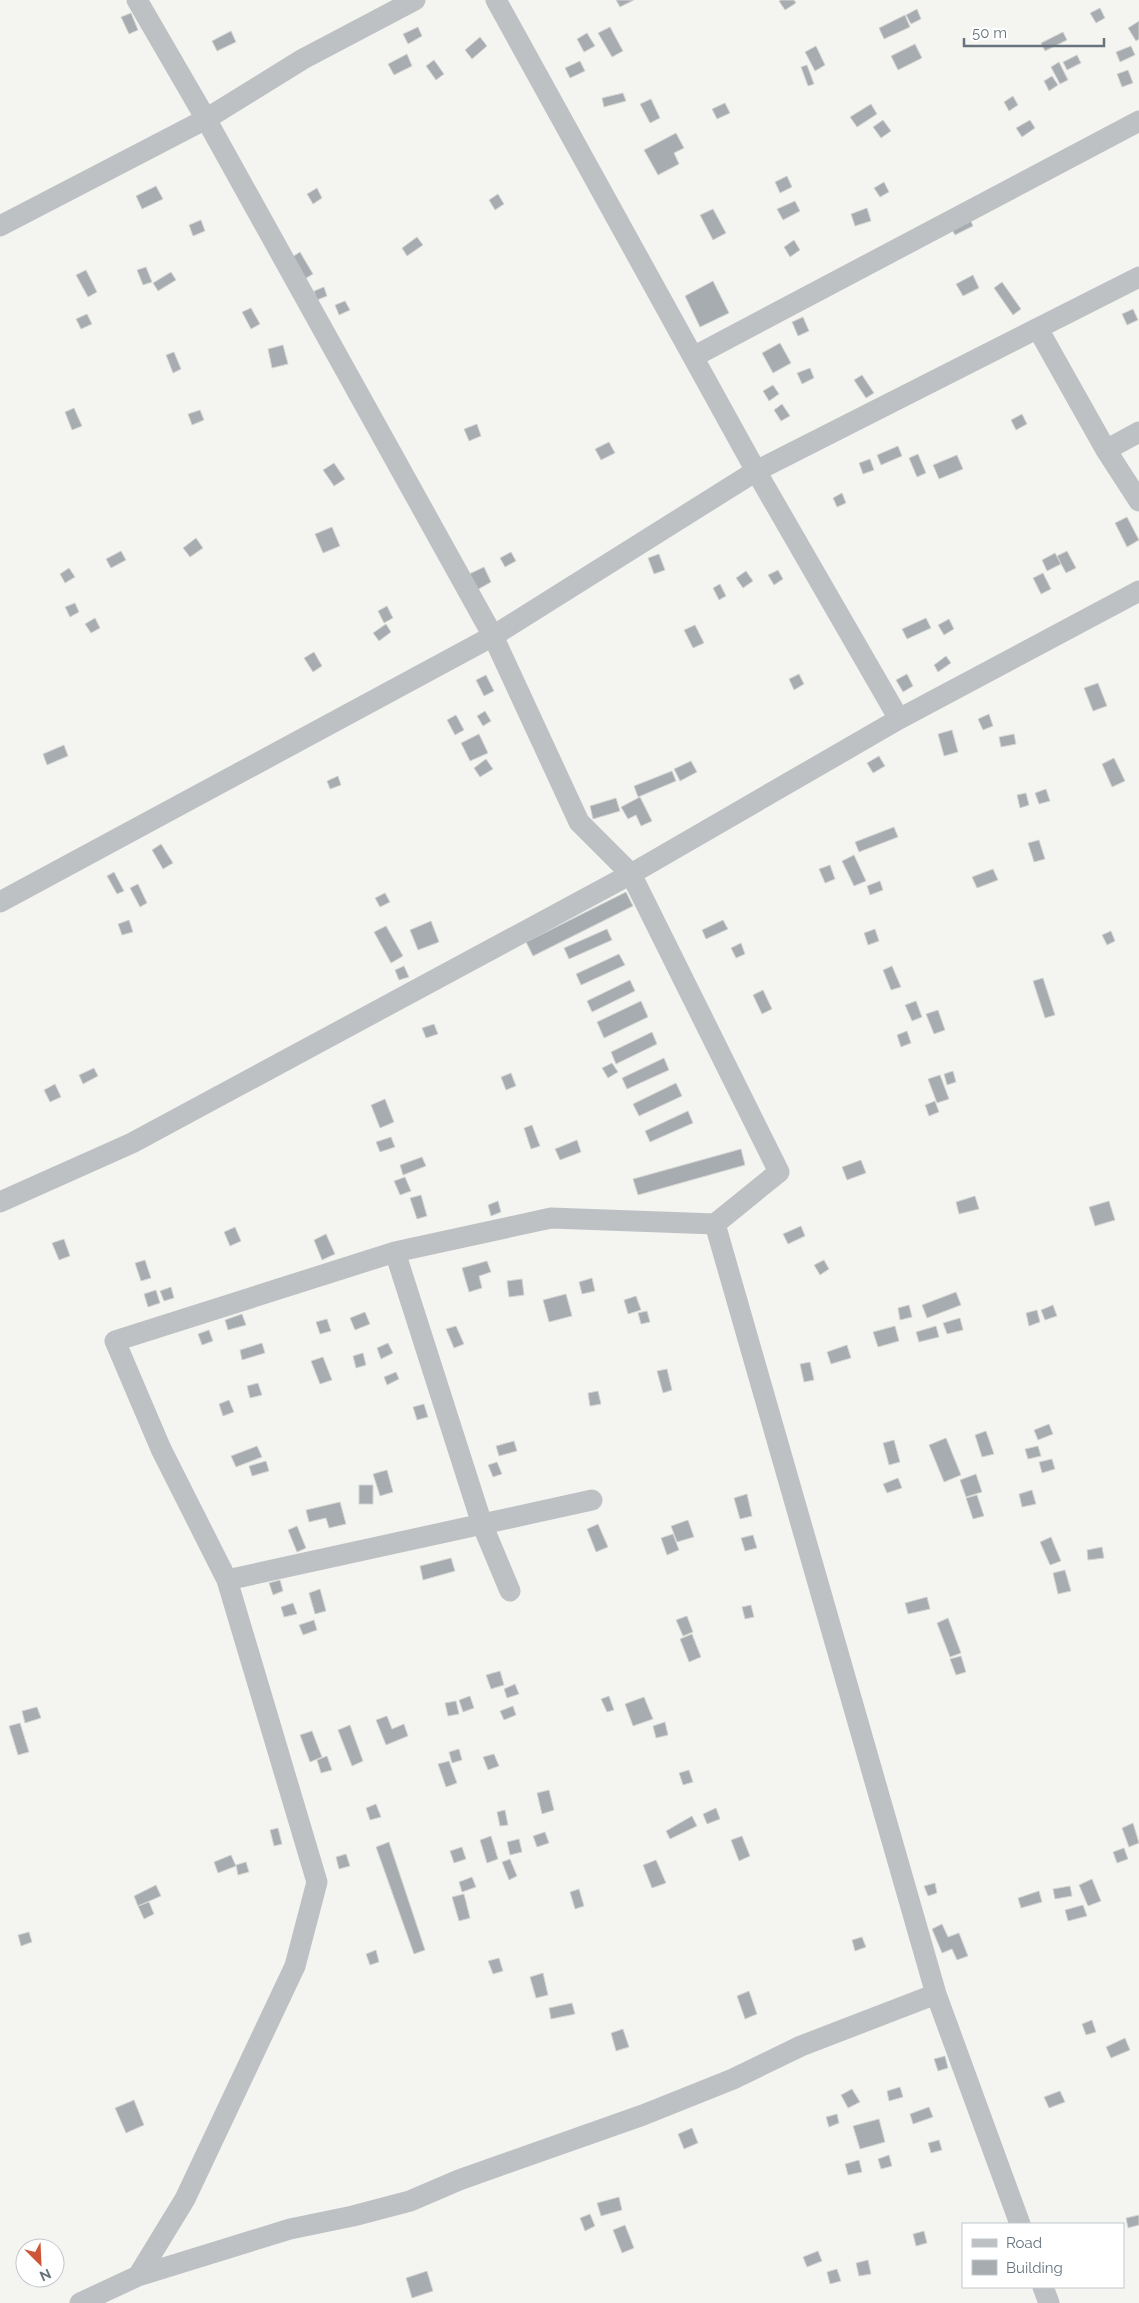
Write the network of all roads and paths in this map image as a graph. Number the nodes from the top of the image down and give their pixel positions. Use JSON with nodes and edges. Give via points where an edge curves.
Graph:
{"nodes":[{"id":1,"x":137,"y":0,"type":"edge"},
{"id":2,"x":415,"y":0,"type":"edge"},
{"id":3,"x":496,"y":0,"type":"edge"},
{"id":4,"x":206,"y":119,"type":"junction"},
{"id":5,"x":1139,"y":121,"type":"edge"},
{"id":6,"x":0,"y":226,"type":"edge"},
{"id":7,"x":1139,"y":277,"type":"edge"},
{"id":8,"x":1038,"y":329,"type":"junction"},
{"id":9,"x":693,"y":357,"type":"junction"},
{"id":10,"x":1139,"y":432,"type":"edge"},
{"id":11,"x":1106,"y":450,"type":"junction"},
{"id":12,"x":756,"y":471,"type":"junction"},
{"id":13,"x":1139,"y":500,"type":"edge"},
{"id":14,"x":1139,"y":591,"type":"edge"},
{"id":15,"x":493,"y":636,"type":"junction"},
{"id":16,"x":899,"y":719,"type":"junction"},
{"id":17,"x":631,"y":874,"type":"junction"},
{"id":18,"x":0,"y":902,"type":"edge"},
{"id":19,"x":0,"y":1202,"type":"edge"},
{"id":20,"x":715,"y":1224,"type":"junction"},
{"id":21,"x":395,"y":1252,"type":"junction"},
{"id":22,"x":592,"y":1500,"type":"dead end"},
{"id":23,"x":482,"y":1524,"type":"junction"},
{"id":24,"x":227,"y":1580,"type":"junction"},
{"id":25,"x":510,"y":1591,"type":"dead end"},
{"id":26,"x":936,"y":1994,"type":"junction"},
{"id":27,"x":1020,"y":2223,"type":"edge"},
{"id":28,"x":138,"y":2276,"type":"junction"},
{"id":29,"x":1043,"y":2288,"type":"edge"},
{"id":30,"x":80,"y":2303,"type":"edge"},
{"id":31,"x":1049,"y":2303,"type":"edge"}],
"edges":[{"from":1,"to":4,"type":"street"},
{"from":2,"to":4,"type":"street","via":[[303,59]]},
{"from":3,"to":9,"type":"street"},
{"from":4,"to":6,"type":"street"},
{"from":4,"to":15,"type":"street"},
{"from":5,"to":9,"type":"street"},
{"from":7,"to":8,"type":"street"},
{"from":8,"to":11,"type":"street"},
{"from":8,"to":12,"type":"street"},
{"from":9,"to":12,"type":"street"},
{"from":10,"to":11,"type":"street"},
{"from":11,"to":13,"type":"street"},
{"from":12,"to":15,"type":"street"},
{"from":12,"to":16,"type":"street"},
{"from":14,"to":16,"type":"street"},
{"from":15,"to":17,"type":"street","via":[[579,822]]},
{"from":15,"to":18,"type":"street"},
{"from":16,"to":17,"type":"street"},
{"from":17,"to":19,"type":"street","via":[[132,1143]]},
{"from":17,"to":20,"type":"street","via":[[779,1172]]},
{"from":20,"to":21,"type":"street","via":[[551,1218]]},
{"from":20,"to":26,"type":"street"},
{"from":21,"to":23,"type":"street"},
{"from":21,"to":24,"type":"street","via":[[115,1341],[161,1449]]},
{"from":22,"to":23,"type":"street"},
{"from":23,"to":24,"type":"street"},
{"from":23,"to":25,"type":"street"},
{"from":24,"to":28,"type":"street","via":[[317,1882],[294,1966],[185,2199]]},
{"from":26,"to":27,"type":"street"},
{"from":26,"to":28,"type":"street","via":[[801,2046],[733,2079],[643,2115],[459,2180],[410,2201],[290,2229]]},
{"from":28,"to":30,"type":"street"},
{"from":29,"to":31,"type":"street"}]}
